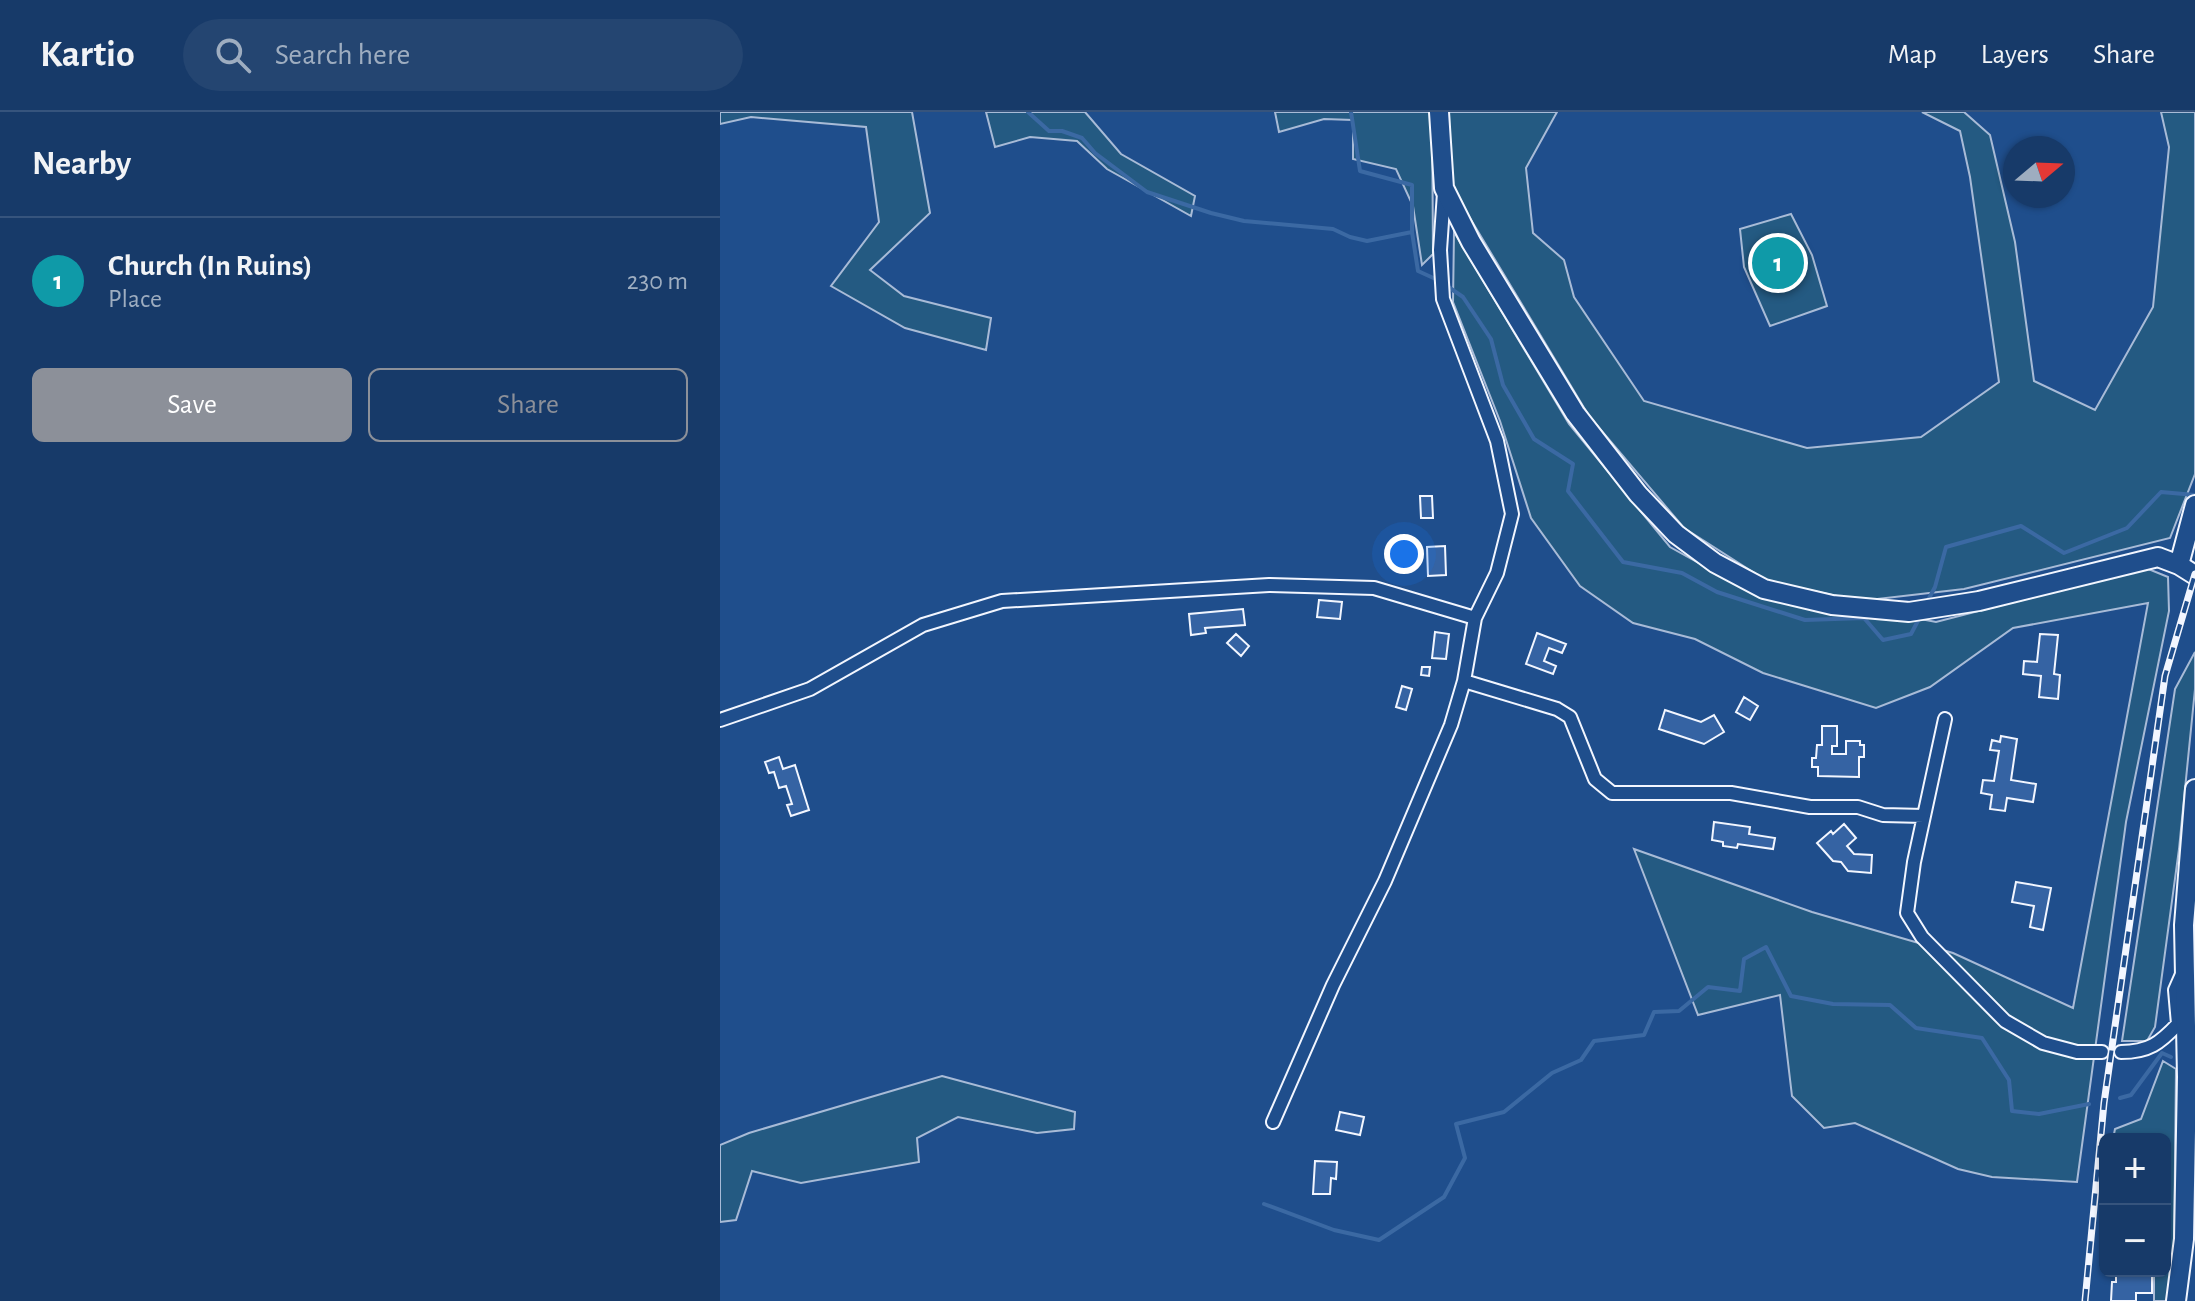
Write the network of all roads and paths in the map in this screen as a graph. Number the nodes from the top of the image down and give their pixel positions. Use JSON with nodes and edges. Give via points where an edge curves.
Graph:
{"nodes":[{"id":1,"x":1439,"y":112,"type":"edge"},
{"id":2,"x":1444,"y":188,"type":"junction"},
{"id":3,"x":2194,"y":507,"type":"edge"},
{"id":4,"x":2179,"y":565,"type":"junction"},
{"id":5,"x":2195,"y":575,"type":"edge"},
{"id":6,"x":1475,"y":618,"type":"junction"},
{"id":7,"x":1464,"y":681,"type":"junction"},
{"id":8,"x":1945,"y":719,"type":"dead end"},
{"id":9,"x":720,"y":720,"type":"edge"},
{"id":10,"x":2195,"y":789,"type":"edge"},
{"id":11,"x":1924,"y":816,"type":"junction"},
{"id":12,"x":2185,"y":968,"type":"junction"},
{"id":13,"x":2102,"y":1052,"type":"dead end"},
{"id":14,"x":2121,"y":1052,"type":"dead end"},
{"id":15,"x":1273,"y":1122,"type":"dead end"},
{"id":16,"x":2176,"y":1301,"type":"edge"}],
"edges":[{"from":1,"to":2,"type":"street"},
{"from":2,"to":4,"type":"street","via":[[1575,413],[1638,494],[1676,534],[1764,589],[1832,605],[1909,612],[2158,557]]},
{"from":2,"to":6,"type":"street","via":[[1443,299],[1497,441],[1512,514],[1497,573]]},
{"from":3,"to":4,"type":"street"},
{"from":4,"to":5,"type":"street"},
{"from":6,"to":7,"type":"street"},
{"from":6,"to":9,"type":"street","via":[[1374,588],[1269,585],[1002,601],[923,625],[810,689]]},
{"from":7,"to":11,"type":"street","via":[[1570,717],[1595,779],[1612,793],[1731,793],[1810,807]]},
{"from":7,"to":15,"type":"street","via":[[1451,725],[1385,881]]},
{"from":8,"to":11,"type":"street"},
{"from":10,"to":12,"type":"street"},
{"from":11,"to":13,"type":"street","via":[[1907,913],[1922,937],[2005,1021],[2043,1043]]},
{"from":12,"to":14,"type":"street","via":[[2175,990],[2178,1024],[2159,1044]]},
{"from":12,"to":16,"type":"street","via":[[2184,1239]]}]}
